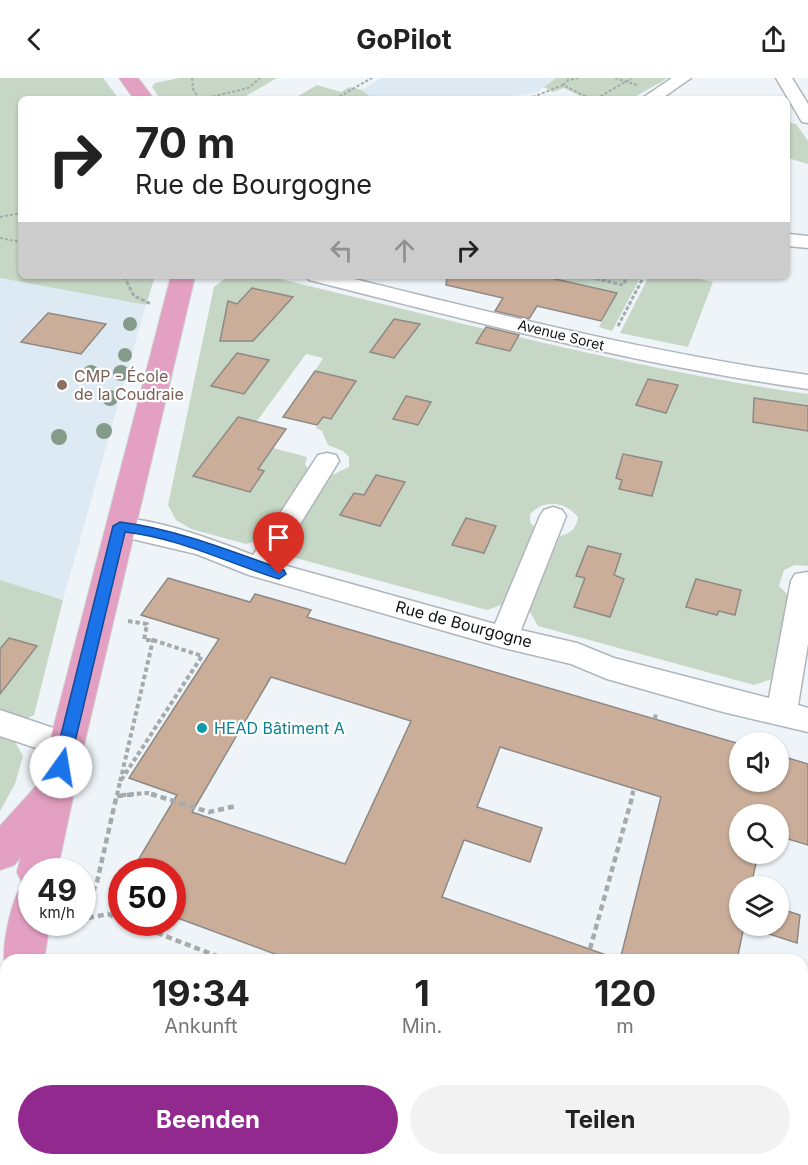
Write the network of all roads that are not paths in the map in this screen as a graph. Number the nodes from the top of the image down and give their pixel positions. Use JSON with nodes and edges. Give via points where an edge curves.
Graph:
{"nodes":[{"id":1,"x":128,"y":78,"type":"edge"},
{"id":2,"x":683,"y":78,"type":"edge"},
{"id":3,"x":786,"y":79,"type":"edge"},
{"id":4,"x":142,"y":96,"type":"edge"},
{"id":5,"x":654,"y":96,"type":"edge"},
{"id":6,"x":808,"y":118,"type":"edge"},
{"id":7,"x":790,"y":240,"type":"edge"},
{"id":8,"x":808,"y":242,"type":"edge"},
{"id":9,"x":182,"y":279,"type":"edge"},
{"id":10,"x":328,"y":279,"type":"edge"},
{"id":11,"x":808,"y":382,"type":"edge"},
{"id":12,"x":327,"y":461,"type":"dead end"},
{"id":13,"x":553,"y":516,"type":"dead end"},
{"id":14,"x":120,"y":526,"type":"junction"},
{"id":15,"x":259,"y":568,"type":"junction"},
{"id":16,"x":805,"y":581,"type":"dead end"},
{"id":17,"x":504,"y":637,"type":"junction"},
{"id":18,"x":795,"y":716,"type":"edge"},
{"id":19,"x":0,"y":723,"type":"edge"},
{"id":20,"x":66,"y":745,"type":"junction"},
{"id":21,"x":56,"y":789,"type":"junction"},
{"id":22,"x":0,"y":853,"type":"edge"},
{"id":23,"x":40,"y":858,"type":"edge"},
{"id":24,"x":27,"y":936,"type":"edge"},
{"id":25,"x":24,"y":954,"type":"edge"}],
"edges":[{"from":1,"to":4,"type":"main road"},
{"from":2,"to":5,"type":"street"},
{"from":3,"to":6,"type":"street"},
{"from":7,"to":8,"type":"street"},
{"from":9,"to":14,"type":"main road"},
{"from":10,"to":11,"type":"street","name":"Avenue Soret","via":[[616,348]]},
{"from":12,"to":15,"type":"street"},
{"from":13,"to":17,"type":"street"},
{"from":14,"to":15,"type":"street","name":"Rue de Bourgogne","via":[[205,547]]},
{"from":14,"to":20,"type":"main road"},
{"from":15,"to":17,"type":"street","name":"Rue de Bourgogne"},
{"from":16,"to":18,"type":"street"},
{"from":17,"to":18,"type":"street","name":"Rue de Bourgogne","via":[[577,654],[607,667],[723,700]]},
{"from":19,"to":20,"type":"street"},
{"from":20,"to":21,"type":"main road"},
{"from":21,"to":22,"type":"main road"},
{"from":21,"to":23,"type":"main road"},
{"from":24,"to":25,"type":"main road"}]}
